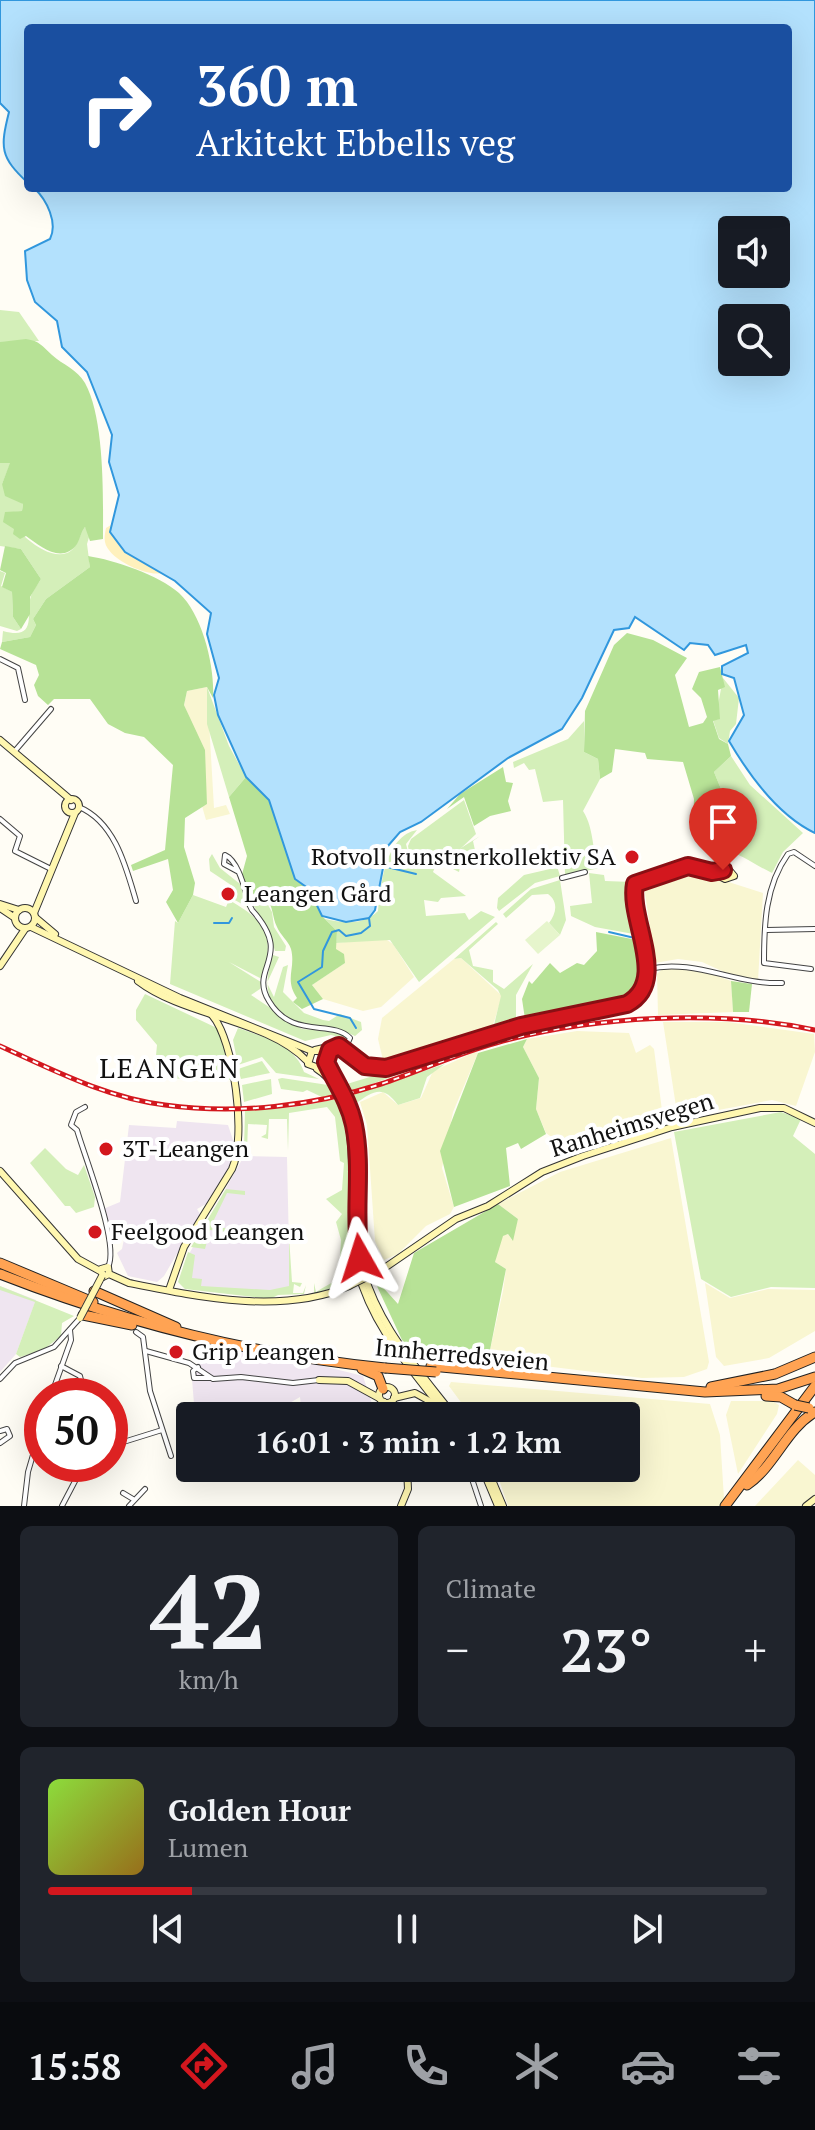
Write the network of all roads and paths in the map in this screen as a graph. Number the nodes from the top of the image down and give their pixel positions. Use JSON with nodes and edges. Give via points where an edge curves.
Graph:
{"nodes":[{"id":1,"x":0,"y":659,"type":"edge"},
{"id":2,"x":25,"y":700,"type":"dead end"},
{"id":3,"x":51,"y":709,"type":"dead end"},
{"id":4,"x":0,"y":740,"type":"edge"},
{"id":5,"x":14,"y":752,"type":"junction"},
{"id":6,"x":72,"y":807,"type":"junction"},
{"id":7,"x":0,"y":819,"type":"edge"},
{"id":8,"x":815,"y":866,"type":"edge"},
{"id":9,"x":51,"y":869,"type":"junction"},
{"id":10,"x":237,"y":871,"type":"dead end"},
{"id":11,"x":585,"y":872,"type":"dead end"},
{"id":12,"x":712,"y":872,"type":"dead end"},
{"id":13,"x":562,"y":878,"type":"dead end"},
{"id":14,"x":40,"y":891,"type":"junction"},
{"id":15,"x":136,"y":901,"type":"dead end"},
{"id":16,"x":0,"y":906,"type":"edge"},
{"id":17,"x":22,"y":909,"type":"junction"},
{"id":18,"x":35,"y":915,"type":"junction"},
{"id":19,"x":22,"y":925,"type":"junction"},
{"id":20,"x":815,"y":929,"type":"edge"},
{"id":21,"x":767,"y":930,"type":"junction"},
{"id":22,"x":61,"y":939,"type":"junction"},
{"id":23,"x":0,"y":966,"type":"edge"},
{"id":24,"x":811,"y":969,"type":"dead end"},
{"id":25,"x":646,"y":970,"type":"junction"},
{"id":26,"x":132,"y":977,"type":"junction"},
{"id":27,"x":782,"y":983,"type":"dead end"},
{"id":28,"x":215,"y":1018,"type":"junction"},
{"id":29,"x":234,"y":1024,"type":"junction"},
{"id":30,"x":225,"y":1045,"type":"junction"},
{"id":31,"x":337,"y":1045,"type":"junction"},
{"id":32,"x":345,"y":1049,"type":"junction"},
{"id":33,"x":313,"y":1050,"type":"junction"},
{"id":34,"x":326,"y":1059,"type":"junction"},
{"id":35,"x":307,"y":1061,"type":"junction"},
{"id":36,"x":317,"y":1069,"type":"junction"},
{"id":37,"x":85,"y":1107,"type":"dead end"},
{"id":38,"x":815,"y":1123,"type":"edge"},
{"id":39,"x":0,"y":1171,"type":"edge"},
{"id":40,"x":0,"y":1265,"type":"edge"},
{"id":41,"x":105,"y":1272,"type":"junction"},
{"id":42,"x":0,"y":1276,"type":"edge"},
{"id":43,"x":169,"y":1290,"type":"junction"},
{"id":44,"x":94,"y":1291,"type":"junction"},
{"id":45,"x":87,"y":1311,"type":"junction"},
{"id":46,"x":70,"y":1328,"type":"junction"},
{"id":47,"x":176,"y":1329,"type":"junction"},
{"id":48,"x":136,"y":1332,"type":"dead end"},
{"id":49,"x":146,"y":1351,"type":"junction"},
{"id":50,"x":815,"y":1357,"type":"edge"},
{"id":51,"x":336,"y":1362,"type":"junction"},
{"id":52,"x":384,"y":1365,"type":"junction"},
{"id":53,"x":61,"y":1366,"type":"junction"},
{"id":54,"x":198,"y":1367,"type":"junction"},
{"id":55,"x":433,"y":1369,"type":"junction"},
{"id":56,"x":57,"y":1378,"type":"edge"},
{"id":57,"x":80,"y":1378,"type":"edge"},
{"id":58,"x":210,"y":1378,"type":"junction"},
{"id":59,"x":813,"y":1378,"type":"edge"},
{"id":60,"x":0,"y":1379,"type":"edge"},
{"id":61,"x":319,"y":1380,"type":"joint"},
{"id":62,"x":787,"y":1387,"type":"junction"},
{"id":63,"x":696,"y":1390,"type":"junction"},
{"id":64,"x":815,"y":1394,"type":"edge"},
{"id":65,"x":386,"y":1396,"type":"junction"},
{"id":66,"x":388,"y":1402,"type":"edge"},
{"id":67,"x":431,"y":1402,"type":"edge"},
{"id":68,"x":439,"y":1402,"type":"edge"},
{"id":69,"x":440,"y":1402,"type":"edge"},
{"id":70,"x":790,"y":1402,"type":"junction"},
{"id":71,"x":814,"y":1411,"type":"edge"},
{"id":72,"x":162,"y":1430,"type":"junction"},
{"id":73,"x":0,"y":1431,"type":"edge"},
{"id":74,"x":128,"y":1441,"type":"edge"},
{"id":75,"x":0,"y":1443,"type":"edge"},
{"id":76,"x":171,"y":1456,"type":"dead end"},
{"id":77,"x":27,"y":1482,"type":"edge"},
{"id":78,"x":75,"y":1482,"type":"edge"},
{"id":79,"x":407,"y":1482,"type":"edge"},
{"id":80,"x":473,"y":1482,"type":"edge"},
{"id":81,"x":490,"y":1482,"type":"edge"},
{"id":82,"x":745,"y":1483,"type":"junction"},
{"id":83,"x":145,"y":1489,"type":"dead end"},
{"id":84,"x":123,"y":1493,"type":"dead end"},
{"id":85,"x":133,"y":1499,"type":"junction"},
{"id":86,"x":815,"y":1499,"type":"edge"},
{"id":87,"x":24,"y":1506,"type":"edge"},
{"id":88,"x":62,"y":1506,"type":"edge"},
{"id":89,"x":129,"y":1506,"type":"edge"},
{"id":90,"x":401,"y":1506,"type":"edge"},
{"id":91,"x":481,"y":1506,"type":"edge"},
{"id":92,"x":500,"y":1506,"type":"edge"},
{"id":93,"x":725,"y":1506,"type":"edge"},
{"id":94,"x":732,"y":1506,"type":"edge"},
{"id":95,"x":806,"y":1506,"type":"edge"}],
"edges":[{"from":1,"to":2,"type":"street","via":[[18,668]]},
{"from":3,"to":5,"type":"street"},
{"from":4,"to":5,"type":"street"},
{"from":5,"to":6,"type":"street"},
{"from":6,"to":9,"type":"street"},
{"from":6,"to":15,"type":"street","via":[[91,812],[116,844]]},
{"from":7,"to":9,"type":"street","via":[[20,836],[15,851]]},
{"from":8,"to":21,"type":"street","via":[[794,852],[788,854],[772,881]]},
{"from":9,"to":14,"type":"street"},
{"from":10,"to":32,"type":"street","via":[[252,910],[271,938],[263,981],[268,1000],[298,1026],[341,1031],[350,1038]]},
{"from":11,"to":13,"type":"street"},
{"from":12,"to":25,"type":"street","via":[[688,866],[635,884]]},
{"from":14,"to":17,"type":"street"},
{"from":14,"to":18,"type":"street"},
{"from":16,"to":17,"type":"street"},
{"from":16,"to":19,"type":"street"},
{"from":17,"to":18,"type":"street"},
{"from":17,"to":19,"type":"street"},
{"from":18,"to":19,"type":"street"},
{"from":18,"to":22,"type":"street"},
{"from":19,"to":22,"type":"street"},
{"from":19,"to":23,"type":"street"},
{"from":20,"to":21,"type":"street"},
{"from":21,"to":24,"type":"street","via":[[764,963]]},
{"from":22,"to":26,"type":"street"},
{"from":25,"to":27,"type":"street","via":[[698,967],[758,984]]},
{"from":25,"to":32,"type":"street","via":[[644,990],[627,1004],[521,1026],[397,1067],[365,1066]]},
{"from":26,"to":28,"type":"street"},
{"from":26,"to":33,"type":"street"},
{"from":28,"to":29,"type":"street"},
{"from":28,"to":30,"type":"street"},
{"from":29,"to":30,"type":"street"},
{"from":29,"to":35,"type":"street","via":[[284,1044]]},
{"from":30,"to":43,"type":"street","via":[[236,1092],[236,1162],[184,1247]]},
{"from":31,"to":32,"type":"street"},
{"from":31,"to":33,"type":"street"},
{"from":31,"to":34,"type":"street"},
{"from":33,"to":34,"type":"street"},
{"from":33,"to":35,"type":"street"},
{"from":34,"to":36,"type":"street"},
{"from":34,"to":69,"type":"street","via":[[355,1128],[356,1227],[369,1289]]},
{"from":35,"to":36,"type":"street"},
{"from":36,"to":68,"type":"street","via":[[336,1090],[350,1128],[351,1227],[364,1290],[396,1349]]},
{"from":37,"to":41,"type":"street","via":[[72,1117],[71,1125],[77,1130],[109,1238],[112,1259]]},
{"from":38,"to":43,"type":"street","name":"Ranheimsvegen","bridge":true,"via":[[784,1108],[760,1108],[672,1127],[583,1156],[456,1219],[382,1270],[309,1298],[275,1301]]},
{"from":39,"to":41,"type":"street","name":"Ranheimsvegen","via":[[78,1259]]},
{"from":40,"to":45,"type":"highway"},
{"from":41,"to":43,"type":"street","name":"Ranheimsvegen","via":[[129,1283]]},
{"from":41,"to":44,"type":"street","bridge":true},
{"from":42,"to":45,"type":"highway"},
{"from":44,"to":45,"type":"street","bridge":true},
{"from":44,"to":47,"type":"highway"},
{"from":45,"to":46,"type":"street"},
{"from":45,"to":47,"type":"highway"},
{"from":45,"to":47,"type":"highway","name":"Innherredsveien"},
{"from":46,"to":53,"type":"street"},
{"from":46,"to":60,"type":"street","via":[[54,1347],[15,1363]]},
{"from":47,"to":51,"type":"highway","name":"Innherredsveien","via":[[243,1348]]},
{"from":47,"to":52,"type":"highway","name":"Innherredsveien"},
{"from":48,"to":49,"type":"street"},
{"from":49,"to":54,"type":"street"},
{"from":49,"to":72,"type":"street","via":[[150,1391]]},
{"from":50,"to":63,"type":"highway","via":[[775,1374]]},
{"from":51,"to":52,"type":"highway","name":"Innherredsveien"},
{"from":51,"to":65,"type":"highway","via":[[372,1372]]},
{"from":52,"to":55,"type":"highway","name":"Innherredsveien","bridge":true},
{"from":53,"to":56,"type":"street"},
{"from":53,"to":57,"type":"street"},
{"from":54,"to":58,"type":"street"},
{"from":54,"to":58,"type":"street","via":[[194,1378]]},
{"from":55,"to":63,"type":"highway","name":"Innherredsveien"},
{"from":55,"to":70,"type":"highway","name":"Innherredsveien","via":[[683,1395],[770,1396]]},
{"from":58,"to":61,"type":"street"},
{"from":59,"to":62,"type":"highway","name":"Innherredsveien"},
{"from":59,"to":82,"type":"highway"},
{"from":61,"to":65,"type":"street","via":[[348,1381]]},
{"from":62,"to":63,"type":"highway","name":"Innherredsveien"},
{"from":62,"to":70,"type":"highway"},
{"from":64,"to":82,"type":"highway"},
{"from":65,"to":66,"type":"street"},
{"from":65,"to":67,"type":"street","via":[[407,1393]]},
{"from":70,"to":71,"type":"highway","name":"Innherredsveien","bridge":true},
{"from":70,"to":82,"type":"highway"},
{"from":71,"to":82,"type":"highway","via":[[759,1477]]},
{"from":72,"to":74,"type":"street"},
{"from":72,"to":76,"type":"street"},
{"from":73,"to":75,"type":"street","via":[[7,1429],[10,1436]]},
{"from":77,"to":87,"type":"street"},
{"from":78,"to":88,"type":"street"},
{"from":79,"to":90,"type":"street"},
{"from":80,"to":91,"type":"street"},
{"from":81,"to":92,"type":"street"},
{"from":82,"to":93,"type":"highway"},
{"from":82,"to":94,"type":"highway"},
{"from":83,"to":85,"type":"street"},
{"from":84,"to":85,"type":"street"},
{"from":85,"to":89,"type":"street"},
{"from":86,"to":95,"type":"street"}]}
